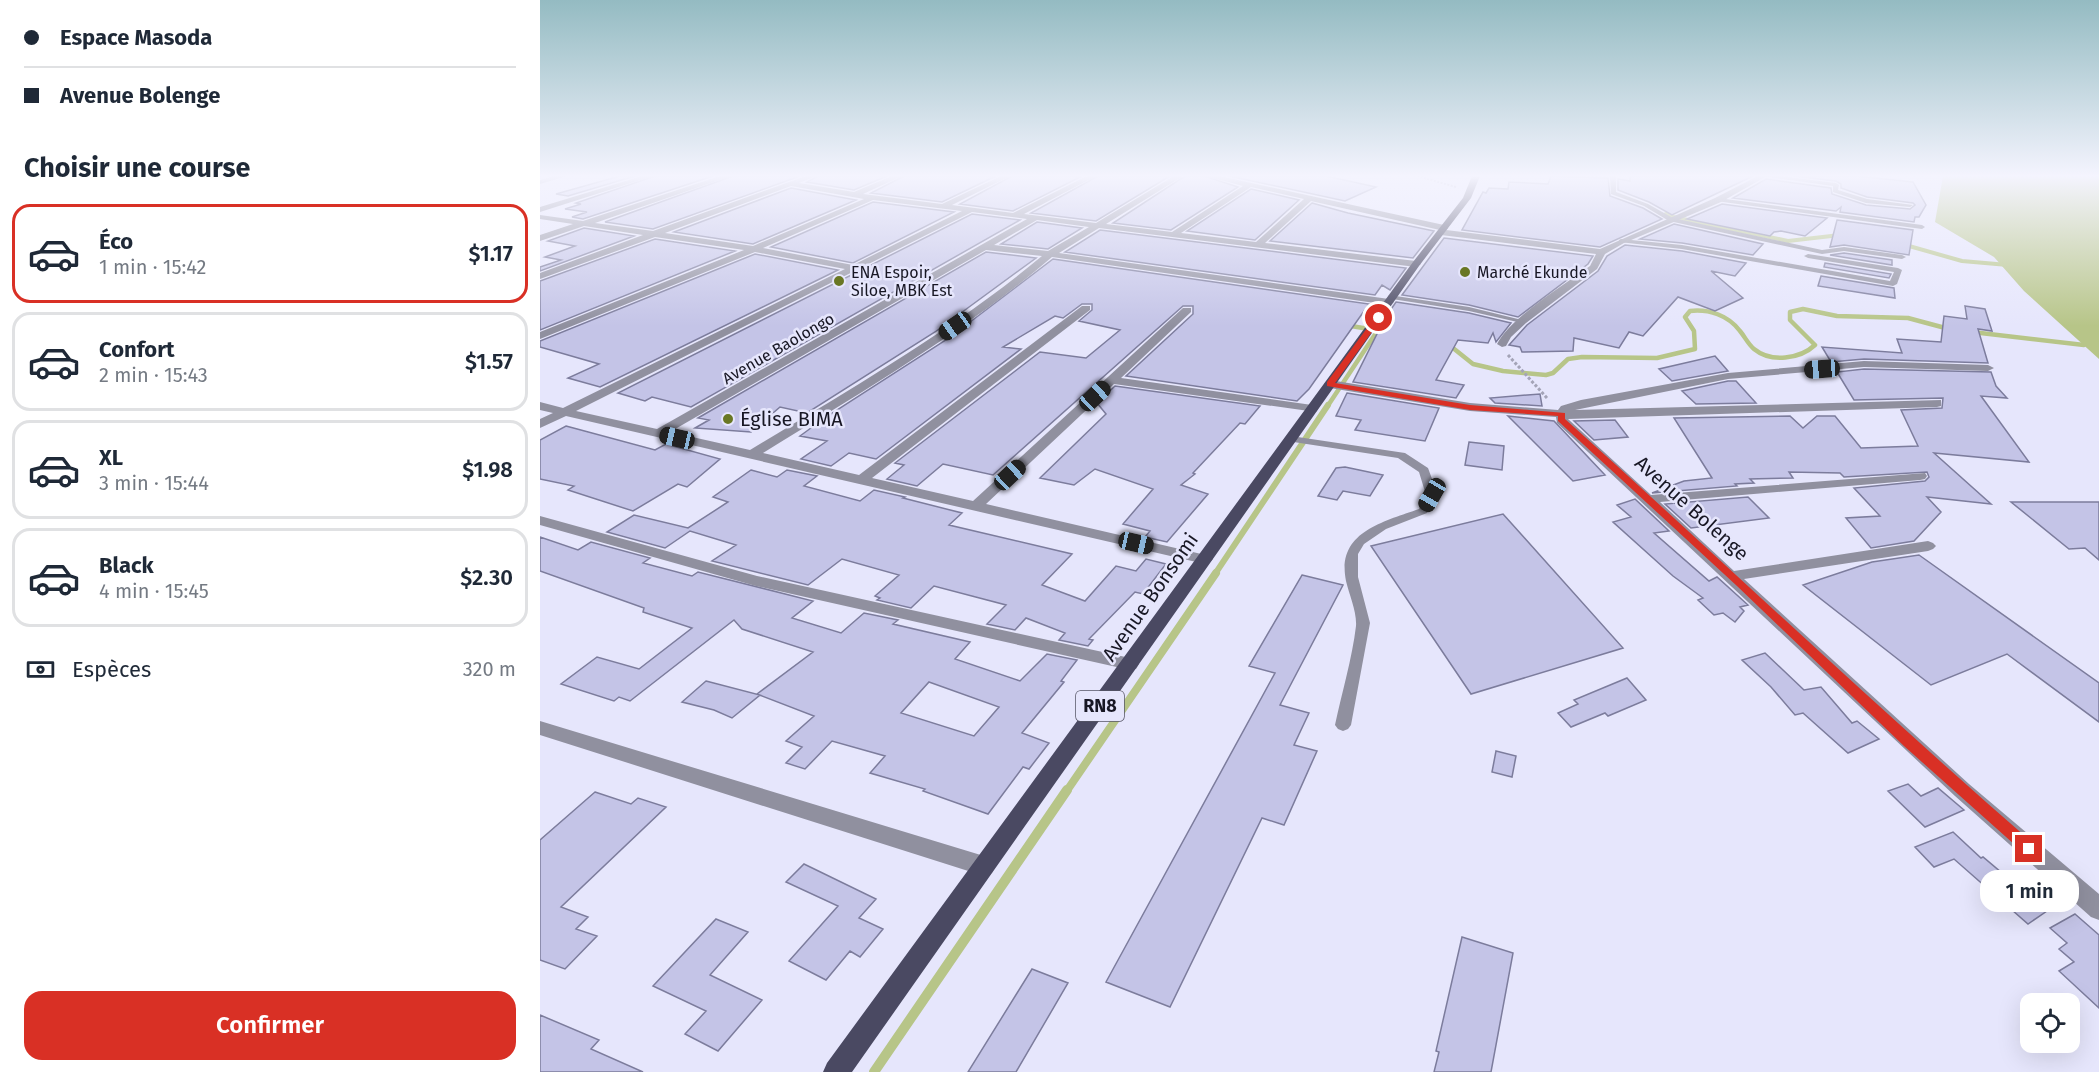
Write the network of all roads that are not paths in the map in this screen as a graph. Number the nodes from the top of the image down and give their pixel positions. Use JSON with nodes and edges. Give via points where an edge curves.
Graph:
{"nodes":[{"id":1,"x":576,"y":226,"type":"edge"},
{"id":2,"x":596,"y":226,"type":"edge"},
{"id":3,"x":675,"y":226,"type":"edge"},
{"id":4,"x":808,"y":226,"type":"edge"},
{"id":5,"x":939,"y":226,"type":"edge"},
{"id":6,"x":1022,"y":226,"type":"edge"},
{"id":7,"x":1096,"y":226,"type":"edge"},
{"id":8,"x":1116,"y":226,"type":"edge"},
{"id":9,"x":1185,"y":226,"type":"edge"},
{"id":10,"x":1279,"y":226,"type":"edge"},
{"id":11,"x":1426,"y":226,"type":"edge"},
{"id":12,"x":1446,"y":226,"type":"edge"},
{"id":13,"x":1657,"y":226,"type":"edge"},
{"id":14,"x":1710,"y":226,"type":"edge"},
{"id":15,"x":1908,"y":226,"type":"edge"},
{"id":16,"x":1922,"y":228,"type":"dead end"},
{"id":17,"x":1443,"y":230,"type":"junction"},
{"id":18,"x":1174,"y":233,"type":"junction"},
{"id":19,"x":653,"y":234,"type":"junction"},
{"id":20,"x":540,"y":238,"type":"edge"},
{"id":21,"x":1622,"y":241,"type":"junction"},
{"id":22,"x":1260,"y":243,"type":"junction"},
{"id":23,"x":984,"y":248,"type":"junction"},
{"id":24,"x":754,"y":249,"type":"junction"},
{"id":25,"x":1601,"y":252,"type":"junction"},
{"id":26,"x":1822,"y":252,"type":"junction"},
{"id":27,"x":1050,"y":254,"type":"junction"},
{"id":28,"x":1808,"y":256,"type":"junction"},
{"id":29,"x":1902,"y":257,"type":"dead end"},
{"id":30,"x":1416,"y":264,"type":"junction"},
{"id":31,"x":1782,"y":264,"type":"junction"},
{"id":32,"x":854,"y":268,"type":"junction"},
{"id":33,"x":540,"y":276,"type":"edge"},
{"id":34,"x":1391,"y":300,"type":"junction"},
{"id":35,"x":1086,"y":308,"type":"dead end"},
{"id":36,"x":1187,"y":310,"type":"dead end"},
{"id":37,"x":1522,"y":321,"type":"junction"},
{"id":38,"x":540,"y":336,"type":"edge"},
{"id":39,"x":1502,"y":344,"type":"road end"},
{"id":40,"x":1988,"y":368,"type":"dead end"},
{"id":41,"x":1112,"y":380,"type":"junction"},
{"id":42,"x":1330,"y":384,"type":"junction"},
{"id":43,"x":1936,"y":403,"type":"dead end"},
{"id":44,"x":540,"y":406,"type":"edge"},
{"id":45,"x":1312,"y":409,"type":"junction"},
{"id":46,"x":565,"y":412,"type":"junction"},
{"id":47,"x":1562,"y":414,"type":"junction"},
{"id":48,"x":540,"y":424,"type":"edge"},
{"id":49,"x":659,"y":434,"type":"junction"},
{"id":50,"x":1291,"y":439,"type":"junction"},
{"id":51,"x":753,"y":454,"type":"junction"},
{"id":52,"x":1920,"y":476,"type":"dead end"},
{"id":53,"x":861,"y":480,"type":"junction"},
{"id":54,"x":1649,"y":499,"type":"junction"},
{"id":55,"x":976,"y":506,"type":"junction"},
{"id":56,"x":540,"y":520,"type":"edge"},
{"id":57,"x":1928,"y":546,"type":"dead end"},
{"id":58,"x":1204,"y":559,"type":"junction"},
{"id":59,"x":1733,"y":576,"type":"junction"},
{"id":60,"x":1130,"y":664,"type":"junction"},
{"id":61,"x":1343,"y":725,"type":"dead end"},
{"id":62,"x":540,"y":728,"type":"edge"},
{"id":63,"x":984,"y":866,"type":"junction"},
{"id":64,"x":2099,"y":909,"type":"edge"},
{"id":65,"x":836,"y":1072,"type":"edge"}],
"edges":[{"from":1,"to":20,"type":"street"},
{"from":2,"to":19,"type":"street"},
{"from":3,"to":19,"type":"street"},
{"from":4,"to":24,"type":"street"},
{"from":5,"to":32,"type":"street"},
{"from":6,"to":23,"type":"street","name":"Avenue Baolongo"},
{"from":7,"to":27,"type":"street"},
{"from":8,"to":18,"type":"street"},
{"from":9,"to":18,"type":"street"},
{"from":10,"to":22,"type":"street"},
{"from":11,"to":17,"type":"street"},
{"from":12,"to":17,"type":"main road","name":"Avenue Bonsomi","number":"RN8"},
{"from":13,"to":21,"type":"street"},
{"from":14,"to":26,"type":"lane"},
{"from":15,"to":16,"type":"lane"},
{"from":17,"to":25,"type":"street"},
{"from":17,"to":30,"type":"main road","name":"Avenue Bonsomi","number":"RN8"},
{"from":18,"to":22,"type":"street"},
{"from":19,"to":24,"type":"street"},
{"from":19,"to":33,"type":"street"},
{"from":21,"to":25,"type":"street"},
{"from":21,"to":31,"type":"lane"},
{"from":22,"to":30,"type":"street"},
{"from":23,"to":27,"type":"street"},
{"from":23,"to":49,"type":"street","name":"Avenue Baolongo"},
{"from":24,"to":32,"type":"street"},
{"from":24,"to":38,"type":"street"},
{"from":25,"to":37,"type":"street","via":[[1594,267]]},
{"from":26,"to":28,"type":"lane"},
{"from":26,"to":29,"type":"lane","via":[[1844,249]]},
{"from":27,"to":34,"type":"street"},
{"from":27,"to":51,"type":"street","via":[[1005,292],[905,360]]},
{"from":28,"to":31,"type":"lane"},
{"from":28,"to":31,"type":"lane","via":[[1898,270],[1893,284]]},
{"from":30,"to":34,"type":"main road","name":"Avenue Bonsomi","number":"RN8"},
{"from":32,"to":46,"type":"street"},
{"from":34,"to":37,"type":"lane","via":[[1469,309]]},
{"from":34,"to":42,"type":"main road","name":"Avenue Bonsomi","number":"RN8"},
{"from":35,"to":53,"type":"street"},
{"from":36,"to":41,"type":"street"},
{"from":37,"to":39,"type":"street"},
{"from":40,"to":47,"type":"street","via":[[1864,364],[1728,376],[1581,404],[1565,409]]},
{"from":41,"to":45,"type":"street"},
{"from":41,"to":55,"type":"street"},
{"from":42,"to":45,"type":"main road","name":"Avenue Bonsomi","number":"RN8"},
{"from":42,"to":47,"type":"street","via":[[1470,407]]},
{"from":43,"to":47,"type":"street"},
{"from":44,"to":46,"type":"street"},
{"from":45,"to":50,"type":"main road","name":"Avenue Bonsomi","number":"RN8"},
{"from":46,"to":48,"type":"street"},
{"from":46,"to":49,"type":"street"},
{"from":47,"to":54,"type":"street","name":"Avenue Bolenge","via":[[1561,420]]},
{"from":49,"to":51,"type":"street"},
{"from":50,"to":58,"type":"main road","name":"Avenue Bonsomi","number":"RN8"},
{"from":50,"to":61,"type":"lane","via":[[1401,455],[1424,470],[1432,495],[1423,511],[1382,526],[1359,542],[1352,554],[1352,577],[1363,623]]},
{"from":51,"to":53,"type":"street"},
{"from":52,"to":54,"type":"street"},
{"from":53,"to":55,"type":"street"},
{"from":54,"to":59,"type":"street","name":"Avenue Bolenge"},
{"from":55,"to":58,"type":"street"},
{"from":56,"to":60,"type":"street","via":[[756,581]]},
{"from":57,"to":59,"type":"street"},
{"from":58,"to":60,"type":"main road","name":"Avenue Bonsomi","number":"RN8"},
{"from":59,"to":64,"type":"street","name":"Avenue Bolenge","via":[[1908,742]]},
{"from":60,"to":63,"type":"main road","name":"Avenue Bonsomi","number":"RN8"},
{"from":62,"to":63,"type":"street"},
{"from":63,"to":65,"type":"main road","name":"Avenue Bonsomi","number":"RN8"}]}
